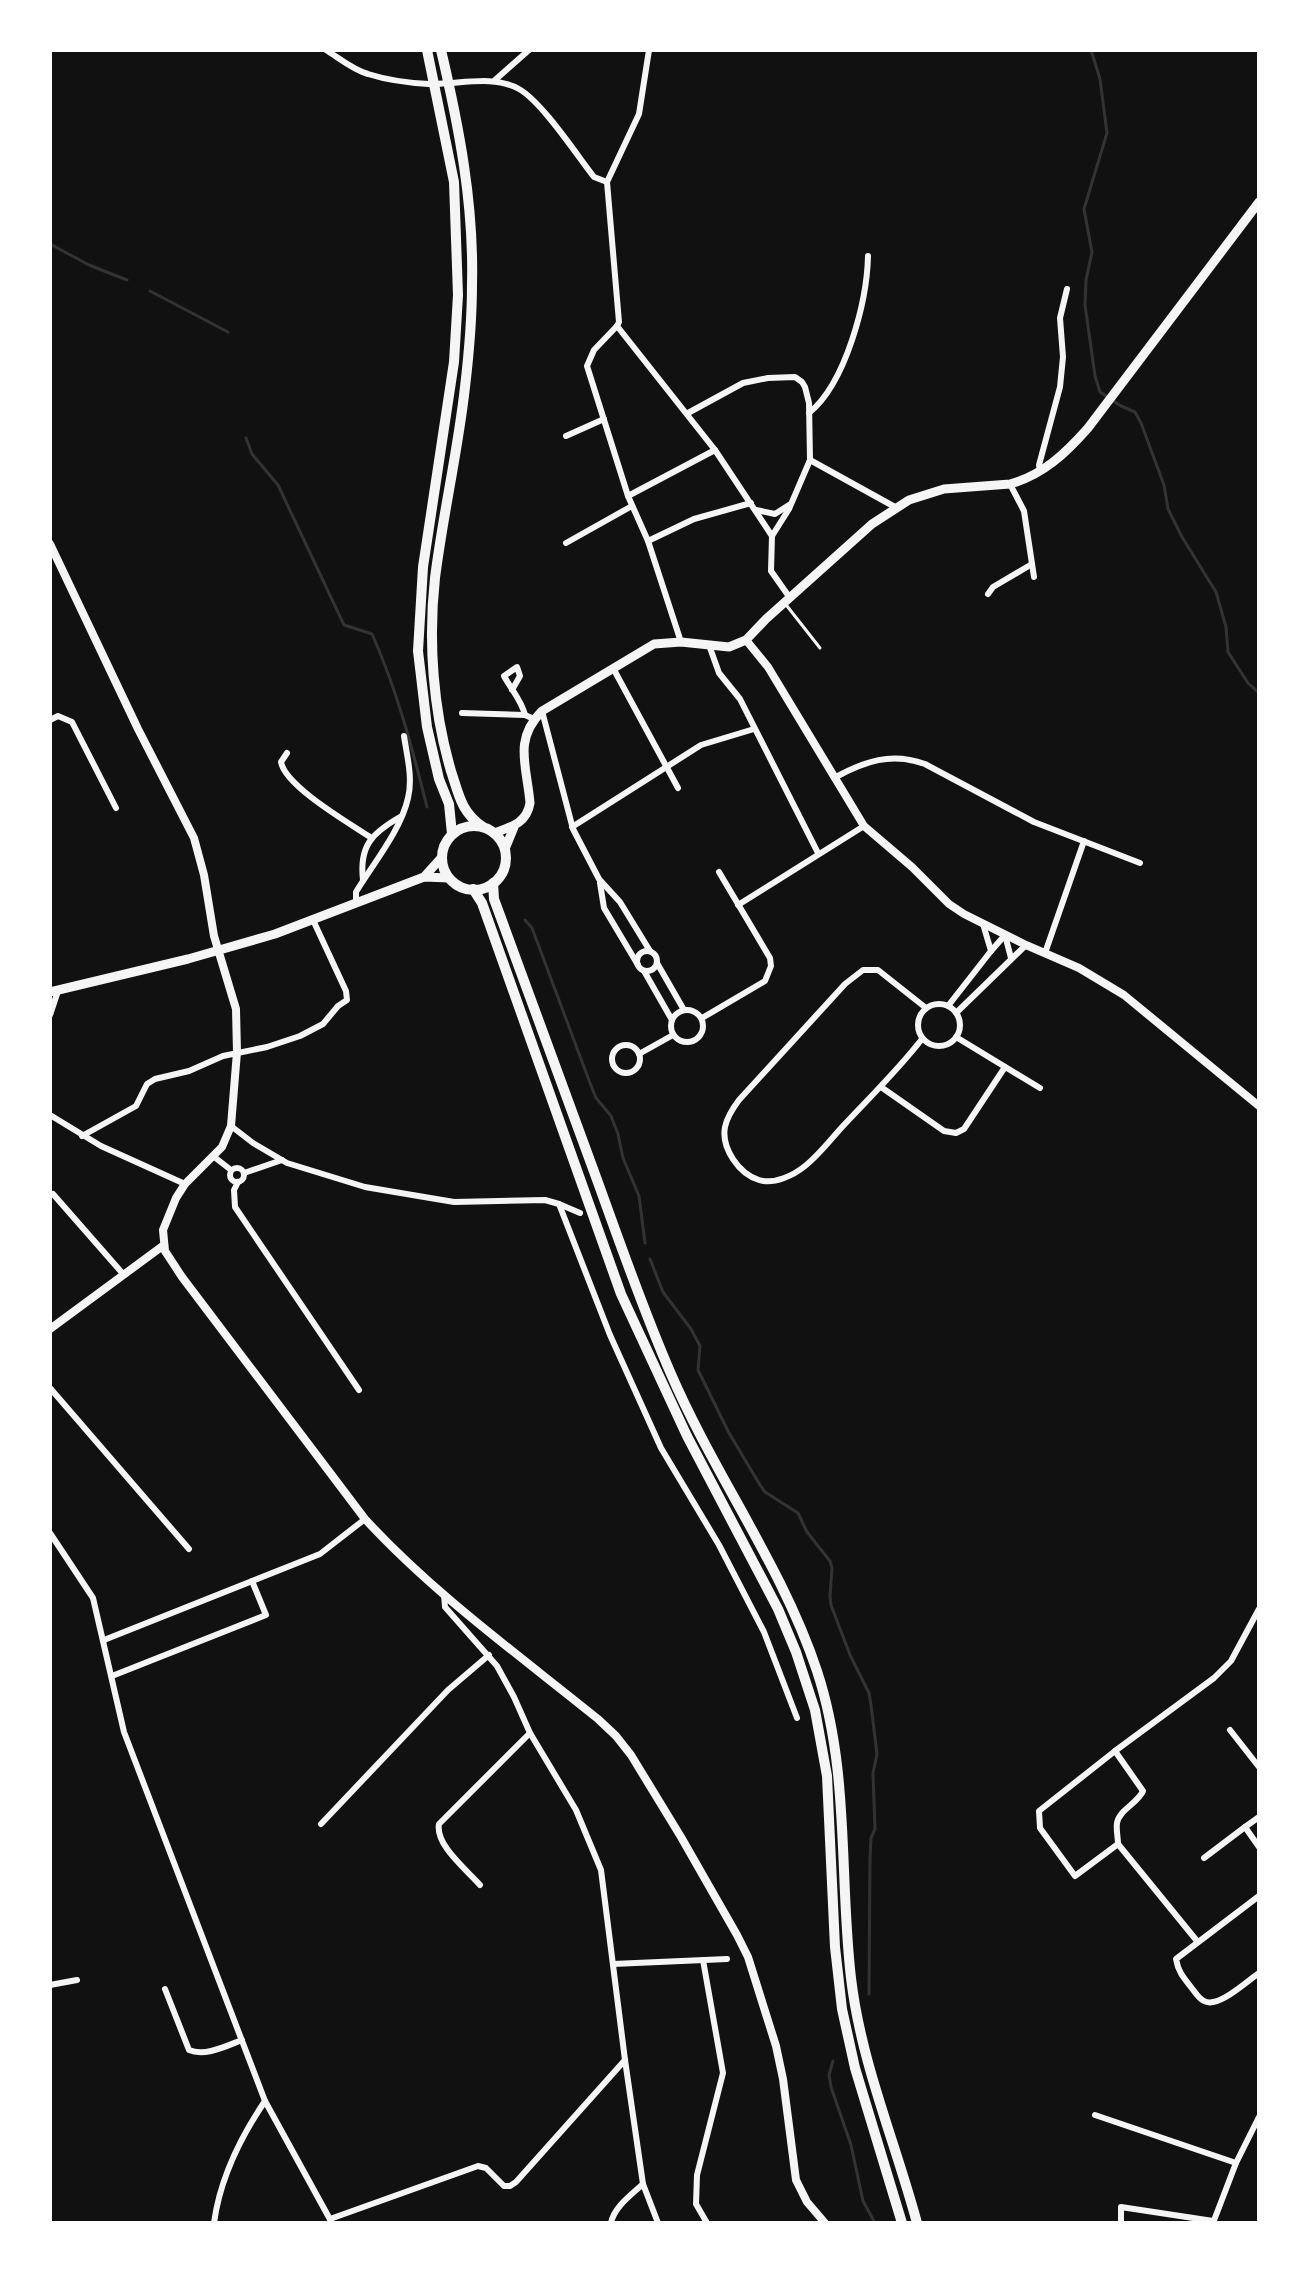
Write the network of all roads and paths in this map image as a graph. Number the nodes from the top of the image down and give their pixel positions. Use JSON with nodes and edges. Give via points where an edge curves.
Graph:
{"nodes":[{"id":1,"x":326,"y":50,"type":"edge"},
{"id":2,"x":427,"y":50,"type":"edge"},
{"id":3,"x":441,"y":50,"type":"edge"},
{"id":4,"x":529,"y":50,"type":"edge"},
{"id":5,"x":649,"y":50,"type":"edge"},
{"id":6,"x":495,"y":80,"type":"junction"},
{"id":7,"x":607,"y":182,"type":"junction"},
{"id":8,"x":1259,"y":202,"type":"edge"},
{"id":9,"x":868,"y":256,"type":"dead end"},
{"id":10,"x":1067,"y":289,"type":"dead end"},
{"id":11,"x":617,"y":326,"type":"junction"},
{"id":12,"x":688,"y":413,"type":"junction"},
{"id":13,"x":809,"y":413,"type":"junction"},
{"id":14,"x":604,"y":419,"type":"junction"},
{"id":15,"x":566,"y":436,"type":"dead end"},
{"id":16,"x":715,"y":450,"type":"junction"},
{"id":17,"x":810,"y":460,"type":"junction"},
{"id":18,"x":1040,"y":471,"type":"junction"},
{"id":19,"x":1010,"y":484,"type":"junction"},
{"id":20,"x":628,"y":496,"type":"junction"},
{"id":21,"x":751,"y":503,"type":"junction"},
{"id":22,"x":792,"y":503,"type":"junction"},
{"id":23,"x":632,"y":506,"type":"junction"},
{"id":24,"x":895,"y":507,"type":"junction"},
{"id":25,"x":756,"y":510,"type":"junction"},
{"id":26,"x":772,"y":536,"type":"junction"},
{"id":27,"x":648,"y":541,"type":"junction"},
{"id":28,"x":566,"y":543,"type":"dead end"},
{"id":29,"x":50,"y":544,"type":"edge"},
{"id":30,"x":1032,"y":564,"type":"junction"},
{"id":31,"x":1034,"y":577,"type":"dead end"},
{"id":32,"x":988,"y":594,"type":"dead end"},
{"id":33,"x":787,"y":600,"type":"junction"},
{"id":34,"x":746,"y":640,"type":"junction"},
{"id":35,"x":681,"y":642,"type":"junction"},
{"id":36,"x":709,"y":645,"type":"junction"},
{"id":37,"x":820,"y":648,"type":"dead end"},
{"id":38,"x":613,"y":668,"type":"junction"},
{"id":39,"x":512,"y":690,"type":"dead end"},
{"id":40,"x":462,"y":713,"type":"dead end"},
{"id":41,"x":534,"y":715,"type":"junction"},
{"id":42,"x":50,"y":720,"type":"edge"},
{"id":43,"x":754,"y":729,"type":"junction"},
{"id":44,"x":404,"y":736,"type":"dead end"},
{"id":45,"x":287,"y":753,"type":"dead end"},
{"id":46,"x":667,"y":767,"type":"junction"},
{"id":47,"x":834,"y":778,"type":"junction"},
{"id":48,"x":678,"y":788,"type":"dead end"},
{"id":49,"x":116,"y":808,"type":"dead end"},
{"id":50,"x":402,"y":815,"type":"junction"},
{"id":51,"x":864,"y":826,"type":"junction"},
{"id":52,"x":483,"y":827,"type":"junction"},
{"id":53,"x":514,"y":827,"type":"junction"},
{"id":54,"x":572,"y":827,"type":"junction"},
{"id":55,"x":494,"y":833,"type":"junction"},
{"id":56,"x":452,"y":834,"type":"junction"},
{"id":57,"x":370,"y":837,"type":"junction"},
{"id":58,"x":1084,"y":841,"type":"junction"},
{"id":59,"x":505,"y":849,"type":"junction"},
{"id":60,"x":818,"y":853,"type":"junction"},
{"id":61,"x":442,"y":857,"type":"junction"},
{"id":62,"x":1140,"y":863,"type":"dead end"},
{"id":63,"x":719,"y":872,"type":"dead end"},
{"id":64,"x":424,"y":877,"type":"junction"},
{"id":65,"x":449,"y":878,"type":"junction"},
{"id":66,"x":599,"y":879,"type":"junction"},
{"id":67,"x":363,"y":880,"type":"junction"},
{"id":68,"x":493,"y":883,"type":"junction"},
{"id":69,"x":473,"y":889,"type":"junction"},
{"id":70,"x":617,"y":900,"type":"junction"},
{"id":71,"x":356,"y":903,"type":"junction"},
{"id":72,"x":603,"y":905,"type":"junction"},
{"id":73,"x":738,"y":905,"type":"junction"},
{"id":74,"x":313,"y":920,"type":"junction"},
{"id":75,"x":983,"y":924,"type":"junction"},
{"id":76,"x":1005,"y":935,"type":"junction"},
{"id":77,"x":1026,"y":945,"type":"junction"},
{"id":78,"x":218,"y":950,"type":"junction"},
{"id":79,"x":650,"y":951,"type":"junction"},
{"id":80,"x":991,"y":951,"type":"junction"},
{"id":81,"x":1045,"y":953,"type":"junction"},
{"id":82,"x":1011,"y":958,"type":"junction"},
{"id":83,"x":657,"y":963,"type":"junction"},
{"id":84,"x":641,"y":968,"type":"junction"},
{"id":85,"x":54,"y":992,"type":"edge"},
{"id":86,"x":948,"y":1006,"type":"junction"},
{"id":87,"x":926,"y":1008,"type":"junction"},
{"id":88,"x":684,"y":1010,"type":"junction"},
{"id":89,"x":956,"y":1013,"type":"junction"},
{"id":90,"x":50,"y":1015,"type":"edge"},
{"id":91,"x":702,"y":1018,"type":"junction"},
{"id":92,"x":672,"y":1020,"type":"junction"},
{"id":93,"x":673,"y":1035,"type":"junction"},
{"id":94,"x":956,"y":1037,"type":"junction"},
{"id":95,"x":922,"y":1039,"type":"junction"},
{"id":96,"x":237,"y":1052,"type":"junction"},
{"id":97,"x":639,"y":1054,"type":"junction"},
{"id":98,"x":1005,"y":1067,"type":"junction"},
{"id":99,"x":881,"y":1087,"type":"junction"},
{"id":100,"x":1040,"y":1088,"type":"dead end"},
{"id":101,"x":1259,"y":1106,"type":"edge"},
{"id":102,"x":50,"y":1115,"type":"edge"},
{"id":103,"x":231,"y":1126,"type":"junction"},
{"id":104,"x":82,"y":1136,"type":"junction"},
{"id":105,"x":213,"y":1156,"type":"junction"},
{"id":106,"x":282,"y":1160,"type":"junction"},
{"id":107,"x":231,"y":1170,"type":"junction"},
{"id":108,"x":244,"y":1173,"type":"junction"},
{"id":109,"x":238,"y":1182,"type":"junction"},
{"id":110,"x":185,"y":1184,"type":"junction"},
{"id":111,"x":53,"y":1194,"type":"dead end"},
{"id":112,"x":559,"y":1204,"type":"junction"},
{"id":113,"x":580,"y":1213,"type":"dead end"},
{"id":114,"x":164,"y":1245,"type":"junction"},
{"id":115,"x":124,"y":1275,"type":"junction"},
{"id":116,"x":50,"y":1329,"type":"edge"},
{"id":117,"x":50,"y":1388,"type":"edge"},
{"id":118,"x":359,"y":1390,"type":"dead end"},
{"id":119,"x":365,"y":1519,"type":"junction"},
{"id":120,"x":50,"y":1533,"type":"edge"},
{"id":121,"x":189,"y":1549,"type":"dead end"},
{"id":122,"x":252,"y":1581,"type":"junction"},
{"id":123,"x":444,"y":1594,"type":"junction"},
{"id":124,"x":1259,"y":1609,"type":"edge"},
{"id":125,"x":104,"y":1640,"type":"junction"},
{"id":126,"x":489,"y":1655,"type":"junction"},
{"id":127,"x":112,"y":1676,"type":"junction"},
{"id":128,"x":797,"y":1718,"type":"dead end"},
{"id":129,"x":1230,"y":1730,"type":"dead end"},
{"id":130,"x":530,"y":1733,"type":"junction"},
{"id":131,"x":1115,"y":1751,"type":"junction"},
{"id":132,"x":1259,"y":1767,"type":"edge"},
{"id":133,"x":1259,"y":1817,"type":"edge"},
{"id":134,"x":321,"y":1824,"type":"dead end"},
{"id":135,"x":1245,"y":1827,"type":"junction"},
{"id":136,"x":1118,"y":1844,"type":"junction"},
{"id":137,"x":1259,"y":1847,"type":"edge"},
{"id":138,"x":1204,"y":1858,"type":"dead end"},
{"id":139,"x":480,"y":1885,"type":"dead end"},
{"id":140,"x":1259,"y":1896,"type":"edge"},
{"id":141,"x":1197,"y":1941,"type":"junction"},
{"id":142,"x":727,"y":1959,"type":"dead end"},
{"id":143,"x":703,"y":1960,"type":"junction"},
{"id":144,"x":613,"y":1964,"type":"junction"},
{"id":145,"x":1259,"y":1973,"type":"edge"},
{"id":146,"x":77,"y":1980,"type":"dead end"},
{"id":147,"x":50,"y":1985,"type":"edge"},
{"id":148,"x":165,"y":1989,"type":"dead end"},
{"id":149,"x":242,"y":2040,"type":"junction"},
{"id":150,"x":625,"y":2060,"type":"junction"},
{"id":151,"x":265,"y":2101,"type":"junction"},
{"id":152,"x":1095,"y":2115,"type":"dead end"},
{"id":153,"x":1259,"y":2117,"type":"edge"},
{"id":154,"x":1236,"y":2163,"type":"junction"},
{"id":155,"x":643,"y":2184,"type":"junction"},
{"id":156,"x":331,"y":2221,"type":"edge"},
{"id":157,"x":1213,"y":2222,"type":"edge"},
{"id":158,"x":214,"y":2223,"type":"edge"},
{"id":159,"x":611,"y":2223,"type":"edge"},
{"id":160,"x":658,"y":2223,"type":"edge"},
{"id":161,"x":707,"y":2223,"type":"edge"},
{"id":162,"x":825,"y":2223,"type":"edge"},
{"id":163,"x":902,"y":2223,"type":"edge"},
{"id":164,"x":917,"y":2223,"type":"edge"},
{"id":165,"x":1121,"y":2223,"type":"edge"}],
"edges":[{"from":1,"to":6,"type":"street","via":[[367,74],[392,80]]},
{"from":2,"to":56,"type":"main road","via":[[454,182],[458,295],[418,636],[427,727]]},
{"from":3,"to":52,"type":"main road","via":[[459,126],[470,220],[471,319],[435,578],[433,657],[447,757],[464,809]]},
{"from":4,"to":6,"type":"street"},
{"from":5,"to":7,"type":"street","via":[[639,114]]},
{"from":6,"to":7,"type":"street","via":[[533,100],[594,177]]},
{"from":7,"to":11,"type":"street"},
{"from":8,"to":18,"type":"main road","via":[[1074,444]]},
{"from":9,"to":13,"type":"street","via":[[847,358]]},
{"from":10,"to":18,"type":"street","via":[[1060,318],[1060,387]]},
{"from":11,"to":12,"type":"street"},
{"from":11,"to":14,"type":"street","via":[[587,366]]},
{"from":12,"to":13,"type":"street","via":[[743,383],[795,377],[805,387]]},
{"from":12,"to":16,"type":"street"},
{"from":13,"to":17,"type":"street"},
{"from":14,"to":15,"type":"street"},
{"from":14,"to":20,"type":"street"},
{"from":16,"to":20,"type":"street"},
{"from":16,"to":21,"type":"street"},
{"from":17,"to":22,"type":"street"},
{"from":17,"to":24,"type":"street"},
{"from":18,"to":19,"type":"main road"},
{"from":19,"to":24,"type":"main road","via":[[934,491]]},
{"from":19,"to":30,"type":"street","via":[[1024,511]]},
{"from":20,"to":23,"type":"street"},
{"from":21,"to":25,"type":"street"},
{"from":21,"to":27,"type":"street","via":[[694,519]]},
{"from":22,"to":25,"type":"street","via":[[775,514]]},
{"from":22,"to":26,"type":"street"},
{"from":23,"to":27,"type":"street"},
{"from":23,"to":28,"type":"street"},
{"from":24,"to":33,"type":"main road"},
{"from":25,"to":26,"type":"street"},
{"from":26,"to":33,"type":"street","via":[[770,567]]},
{"from":27,"to":35,"type":"street"},
{"from":29,"to":78,"type":"street","via":[[194,838]]},
{"from":30,"to":31,"type":"street"},
{"from":30,"to":32,"type":"street"},
{"from":33,"to":34,"type":"main road"},
{"from":33,"to":37,"type":"lane"},
{"from":34,"to":36,"type":"main road","via":[[729,647]]},
{"from":34,"to":47,"type":"street","via":[[768,667]]},
{"from":35,"to":36,"type":"main road"},
{"from":35,"to":38,"type":"main road","via":[[654,644]]},
{"from":36,"to":43,"type":"street","via":[[719,673],[740,699]]},
{"from":38,"to":41,"type":"main road"},
{"from":38,"to":46,"type":"street"},
{"from":39,"to":41,"type":"street"},
{"from":40,"to":41,"type":"street"},
{"from":41,"to":53,"type":"main road","via":[[523,748],[529,808]]},
{"from":41,"to":54,"type":"street"},
{"from":42,"to":49,"type":"street","via":[[58,716],[72,722]]},
{"from":43,"to":46,"type":"street","via":[[701,745]]},
{"from":43,"to":60,"type":"street"},
{"from":44,"to":50,"type":"street","via":[[410,784]]},
{"from":45,"to":57,"type":"street","via":[[283,770],[317,802]]},
{"from":46,"to":48,"type":"street"},
{"from":46,"to":54,"type":"street"},
{"from":47,"to":51,"type":"street"},
{"from":47,"to":58,"type":"street","via":[[858,765],[910,759],[1034,822]]},
{"from":50,"to":57,"type":"street"},
{"from":50,"to":67,"type":"street"},
{"from":51,"to":60,"type":"street"},
{"from":51,"to":75,"type":"street","via":[[949,904]]},
{"from":52,"to":55,"type":"main road"},
{"from":52,"to":56,"type":"main road"},
{"from":53,"to":55,"type":"main road"},
{"from":53,"to":59,"type":"main road"},
{"from":54,"to":66,"type":"street"},
{"from":55,"to":59,"type":"main road"},
{"from":56,"to":61,"type":"main road"},
{"from":57,"to":67,"type":"street","via":[[362,860]]},
{"from":58,"to":62,"type":"street"},
{"from":58,"to":81,"type":"street"},
{"from":59,"to":68,"type":"main road","via":[[504,868]]},
{"from":60,"to":73,"type":"street"},
{"from":61,"to":64,"type":"main road"},
{"from":61,"to":65,"type":"main road"},
{"from":63,"to":73,"type":"street"},
{"from":64,"to":65,"type":"main road"},
{"from":64,"to":71,"type":"main road"},
{"from":65,"to":69,"type":"main road"},
{"from":66,"to":70,"type":"street"},
{"from":66,"to":72,"type":"street"},
{"from":67,"to":71,"type":"street"},
{"from":68,"to":69,"type":"main road"},
{"from":68,"to":164,"type":"main road","via":[[494,899],[672,1377],[779,1581],[817,1671],[841,1789],[857,2013]]},
{"from":69,"to":163,"type":"main road","via":[[621,1294],[687,1436],[778,1609],[815,1710],[828,1789],[842,2009]]},
{"from":70,"to":72,"type":"street"},
{"from":70,"to":79,"type":"street"},
{"from":71,"to":74,"type":"main road"},
{"from":72,"to":84,"type":"street"},
{"from":73,"to":91,"type":"street","via":[[770,958],[769,973],[765,981]]},
{"from":74,"to":78,"type":"main road"},
{"from":74,"to":96,"type":"street","via":[[347,1000],[323,1024],[300,1036]]},
{"from":75,"to":76,"type":"street"},
{"from":75,"to":80,"type":"street"},
{"from":76,"to":77,"type":"street"},
{"from":76,"to":80,"type":"street"},
{"from":76,"to":82,"type":"street"},
{"from":77,"to":81,"type":"street"},
{"from":77,"to":82,"type":"street"},
{"from":78,"to":85,"type":"main road"},
{"from":78,"to":96,"type":"street","via":[[236,1009]]},
{"from":79,"to":83,"type":"street"},
{"from":79,"to":84,"type":"street","via":[[638,955]]},
{"from":80,"to":86,"type":"street"},
{"from":81,"to":101,"type":"street","via":[[1124,995]]},
{"from":82,"to":89,"type":"street"},
{"from":83,"to":84,"type":"street","via":[[652,970]]},
{"from":83,"to":88,"type":"street"},
{"from":84,"to":92,"type":"street"},
{"from":85,"to":90,"type":"street"},
{"from":86,"to":87,"type":"street"},
{"from":86,"to":89,"type":"street"},
{"from":87,"to":95,"type":"street","via":[[917,1026]]},
{"from":87,"to":99,"type":"street","via":[[878,970],[863,970],[739,1100],[725,1128],[725,1144],[743,1172],[760,1181],[777,1180],[805,1166]]},
{"from":88,"to":91,"type":"street"},
{"from":88,"to":92,"type":"street"},
{"from":89,"to":94,"type":"street"},
{"from":91,"to":93,"type":"street","via":[[698,1039],[682,1042]]},
{"from":92,"to":93,"type":"street"},
{"from":93,"to":97,"type":"street"},
{"from":94,"to":95,"type":"street","via":[[940,1046]]},
{"from":94,"to":98,"type":"street"},
{"from":95,"to":99,"type":"street"},
{"from":96,"to":103,"type":"street"},
{"from":96,"to":104,"type":"street","via":[[155,1079],[136,1106]]},
{"from":97,"to":97,"type":"street","via":[[633,1047],[619,1046],[611,1062],[620,1072],[630,1073]]},
{"from":98,"to":99,"type":"street","via":[[964,1129],[956,1133],[944,1131]]},
{"from":98,"to":100,"type":"street"},
{"from":102,"to":104,"type":"street"},
{"from":103,"to":105,"type":"street"},
{"from":103,"to":106,"type":"street"},
{"from":104,"to":110,"type":"street"},
{"from":105,"to":107,"type":"street"},
{"from":105,"to":110,"type":"street"},
{"from":106,"to":108,"type":"street"},
{"from":106,"to":112,"type":"street","via":[[365,1187],[418,1197]]},
{"from":107,"to":108,"type":"street"},
{"from":107,"to":109,"type":"street","via":[[231,1179]]},
{"from":108,"to":109,"type":"street"},
{"from":109,"to":118,"type":"street","via":[[235,1207]]},
{"from":110,"to":114,"type":"street","via":[[165,1222]]},
{"from":111,"to":115,"type":"street"},
{"from":112,"to":113,"type":"street"},
{"from":112,"to":128,"type":"street","via":[[661,1448],[764,1632]]},
{"from":114,"to":115,"type":"street"},
{"from":114,"to":119,"type":"street","via":[[182,1277]]},
{"from":115,"to":116,"type":"street"},
{"from":117,"to":121,"type":"street"},
{"from":119,"to":122,"type":"street","via":[[320,1554]]},
{"from":119,"to":123,"type":"street"},
{"from":120,"to":125,"type":"street","via":[[93,1598]]},
{"from":122,"to":125,"type":"street"},
{"from":122,"to":127,"type":"street","via":[[266,1615]]},
{"from":123,"to":126,"type":"street","via":[[445,1607]]},
{"from":123,"to":162,"type":"street","via":[[616,1736],[681,1837],[748,1957],[776,2046],[796,2180]]},
{"from":124,"to":131,"type":"street","via":[[1223,1669]]},
{"from":125,"to":127,"type":"street"},
{"from":126,"to":130,"type":"street"},
{"from":126,"to":134,"type":"street","via":[[448,1690]]},
{"from":127,"to":149,"type":"street","via":[[124,1732]]},
{"from":129,"to":132,"type":"street"},
{"from":130,"to":139,"type":"street","via":[[439,1824],[442,1843]]},
{"from":130,"to":144,"type":"street","via":[[576,1810],[601,1870]]},
{"from":131,"to":136,"type":"street","via":[[1143,1791],[1118,1817]]},
{"from":131,"to":136,"type":"street","via":[[1041,1808],[1038,1819],[1075,1876]]},
{"from":133,"to":135,"type":"street"},
{"from":135,"to":137,"type":"street"},
{"from":135,"to":138,"type":"street"},
{"from":136,"to":141,"type":"street"},
{"from":140,"to":141,"type":"street"},
{"from":141,"to":145,"type":"street","via":[[1176,1959],[1178,1971],[1204,2001],[1224,1999]]},
{"from":142,"to":143,"type":"street"},
{"from":143,"to":144,"type":"street"},
{"from":143,"to":161,"type":"street","via":[[723,2073],[697,2175],[696,2204]]},
{"from":144,"to":150,"type":"street"},
{"from":146,"to":147,"type":"street"},
{"from":148,"to":149,"type":"street","via":[[189,2050],[204,2053]]},
{"from":149,"to":151,"type":"street"},
{"from":150,"to":155,"type":"street"},
{"from":150,"to":156,"type":"street","via":[[510,2186],[478,2166]]},
{"from":151,"to":156,"type":"street"},
{"from":151,"to":158,"type":"street","via":[[242,2136],[217,2198]]},
{"from":152,"to":154,"type":"street"},
{"from":153,"to":154,"type":"street"},
{"from":154,"to":157,"type":"street"},
{"from":155,"to":159,"type":"street"},
{"from":155,"to":160,"type":"street"},
{"from":157,"to":165,"type":"street","via":[[1121,2207]]}]}
